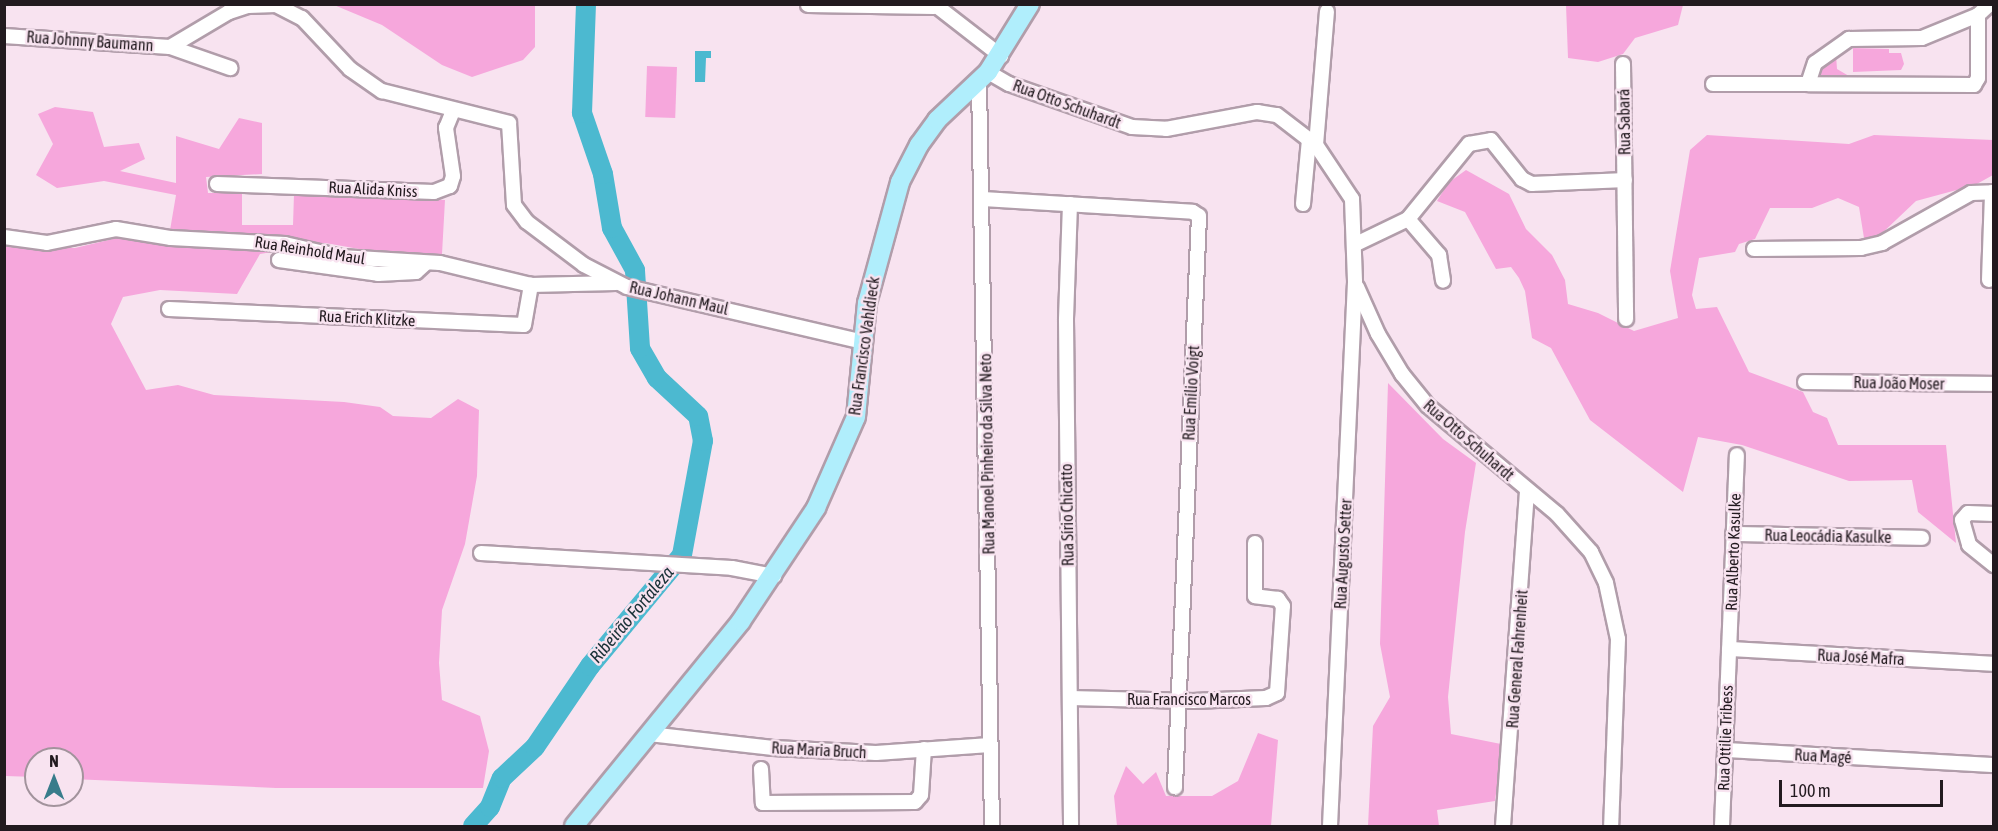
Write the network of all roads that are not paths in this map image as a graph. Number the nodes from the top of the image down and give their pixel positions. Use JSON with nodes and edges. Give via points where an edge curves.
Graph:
{"nodes":[{"id":1,"x":1030,"y":4,"type":"edge"},
{"id":2,"x":1990,"y":4,"type":"edge"},
{"id":3,"x":808,"y":5,"type":"edge"},
{"id":4,"x":934,"y":6,"type":"edge"},
{"id":5,"x":1328,"y":11,"type":"dead end"},
{"id":6,"x":1978,"y":15,"type":"junction"},
{"id":7,"x":4,"y":36,"type":"edge"},
{"id":8,"x":170,"y":47,"type":"junction"},
{"id":9,"x":1000,"y":56,"type":"junction"},
{"id":10,"x":1623,"y":64,"type":"dead end"},
{"id":11,"x":230,"y":68,"type":"dead end"},
{"id":12,"x":983,"y":77,"type":"junction"},
{"id":13,"x":1713,"y":84,"type":"dead end"},
{"id":14,"x":1808,"y":84,"type":"junction"},
{"id":15,"x":453,"y":111,"type":"junction"},
{"id":16,"x":1313,"y":142,"type":"junction"},
{"id":17,"x":1625,"y":180,"type":"junction"},
{"id":18,"x":217,"y":184,"type":"dead end"},
{"id":19,"x":1993,"y":192,"type":"edge"},
{"id":20,"x":983,"y":199,"type":"junction"},
{"id":21,"x":1070,"y":204,"type":"junction"},
{"id":22,"x":1303,"y":204,"type":"dead end"},
{"id":23,"x":1408,"y":219,"type":"junction"},
{"id":24,"x":4,"y":237,"type":"edge"},
{"id":25,"x":1356,"y":243,"type":"junction"},
{"id":26,"x":1754,"y":249,"type":"dead end"},
{"id":27,"x":279,"y":260,"type":"dead end"},
{"id":28,"x":426,"y":263,"type":"junction"},
{"id":29,"x":1989,"y":280,"type":"dead end"},
{"id":30,"x":1443,"y":281,"type":"dead end"},
{"id":31,"x":1355,"y":282,"type":"junction"},
{"id":32,"x":531,"y":285,"type":"junction"},
{"id":33,"x":621,"y":285,"type":"junction"},
{"id":34,"x":169,"y":309,"type":"dead end"},
{"id":35,"x":1626,"y":319,"type":"dead end"},
{"id":36,"x":863,"y":342,"type":"junction"},
{"id":37,"x":1805,"y":382,"type":"dead end"},
{"id":38,"x":1994,"y":384,"type":"edge"},
{"id":39,"x":1737,"y":455,"type":"dead end"},
{"id":40,"x":1527,"y":491,"type":"junction"},
{"id":41,"x":1994,"y":514,"type":"edge"},
{"id":42,"x":1733,"y":534,"type":"junction"},
{"id":43,"x":1922,"y":538,"type":"dead end"},
{"id":44,"x":1255,"y":543,"type":"dead end"},
{"id":45,"x":481,"y":553,"type":"dead end"},
{"id":46,"x":1994,"y":565,"type":"edge"},
{"id":47,"x":774,"y":576,"type":"junction"},
{"id":48,"x":1729,"y":649,"type":"junction"},
{"id":49,"x":1994,"y":664,"type":"edge"},
{"id":50,"x":1070,"y":698,"type":"junction"},
{"id":51,"x":1180,"y":701,"type":"junction"},
{"id":52,"x":649,"y":734,"type":"junction"},
{"id":53,"x":990,"y":745,"type":"junction"},
{"id":54,"x":924,"y":749,"type":"junction"},
{"id":55,"x":1725,"y":750,"type":"junction"},
{"id":56,"x":1994,"y":765,"type":"edge"},
{"id":57,"x":761,"y":769,"type":"dead end"},
{"id":58,"x":1175,"y":787,"type":"dead end"},
{"id":59,"x":574,"y":826,"type":"edge"},
{"id":60,"x":992,"y":826,"type":"edge"},
{"id":61,"x":1071,"y":826,"type":"edge"},
{"id":62,"x":1330,"y":826,"type":"edge"},
{"id":63,"x":1503,"y":826,"type":"edge"},
{"id":64,"x":1611,"y":826,"type":"edge"},
{"id":65,"x":1722,"y":826,"type":"edge"}],
"edges":[{"from":1,"to":9,"type":"main road","name":"Rua Francisco Vahldieck"},
{"from":2,"to":6,"type":"street"},
{"from":3,"to":4,"type":"street"},
{"from":4,"to":9,"type":"street"},
{"from":5,"to":16,"type":"street"},
{"from":6,"to":14,"type":"street","via":[[1922,38],[1849,39],[1815,63]]},
{"from":6,"to":14,"type":"street","via":[[1978,78],[1974,84]]},
{"from":7,"to":8,"type":"street","name":"Rua Johnny Baumann"},
{"from":8,"to":11,"type":"street"},
{"from":8,"to":15,"type":"street","name":"Rua Johnny Baumann","via":[[229,12],[248,6],[276,5],[302,18],[350,69],[382,90],[432,101]]},
{"from":9,"to":12,"type":"main road","name":"Rua Francisco Vahldieck"},
{"from":10,"to":17,"type":"street","name":"Rua Sabará"},
{"from":12,"to":16,"type":"street","name":"Rua Otto Schuhardt","via":[[1132,128],[1166,129],[1257,112],[1277,115]]},
{"from":12,"to":20,"type":"street","name":"Rua Manoel Pinheiro da Silva Neto"},
{"from":12,"to":36,"type":"main road","name":"Rua Francisco Vahldieck","via":[[937,120],[904,172],[875,267]]},
{"from":13,"to":14,"type":"street"},
{"from":15,"to":18,"type":"street","name":"Rua Alida Kniss","via":[[446,128],[453,176],[450,186],[434,192]]},
{"from":15,"to":33,"type":"street","name":"Rua Johann Maul","via":[[508,123],[511,186],[520,214],[584,266]]},
{"from":16,"to":22,"type":"street"},
{"from":16,"to":25,"type":"street","name":"Rua Otto Schuhardt","via":[[1352,199]]},
{"from":17,"to":23,"type":"street","via":[[1526,182],[1501,148],[1485,140],[1461,148]]},
{"from":17,"to":35,"type":"street","name":"Rua Sabará"},
{"from":19,"to":26,"type":"street","via":[[1971,193],[1882,243],[1861,248]]},
{"from":19,"to":29,"type":"street"},
{"from":20,"to":21,"type":"street","name":"Rua Emílio Voigt"},
{"from":20,"to":53,"type":"street","name":"Rua Manoel Pinheiro da Silva Neto"},
{"from":21,"to":50,"type":"street","name":"Rua Sírio Chicatto","via":[[1066,320]]},
{"from":21,"to":51,"type":"street","name":"Rua Emílio Voigt","via":[[1193,212],[1198,216]]},
{"from":23,"to":25,"type":"street"},
{"from":23,"to":30,"type":"street","via":[[1438,255]]},
{"from":24,"to":28,"type":"street","name":"Rua Reinhold Maul","via":[[47,243],[116,229],[171,238],[285,243],[341,256]]},
{"from":25,"to":31,"type":"street","name":"Rua Otto Schuhardt"},
{"from":27,"to":28,"type":"street","via":[[370,274],[416,272]]},
{"from":28,"to":32,"type":"street","name":"Rua Reinhold Maul"},
{"from":31,"to":40,"type":"street","name":"Rua Otto Schuhardt","via":[[1378,334],[1402,374],[1428,406]]},
{"from":31,"to":62,"type":"street","name":"Rua Augusto Setter"},
{"from":32,"to":33,"type":"street","name":"Rua Reinhold Maul"},
{"from":32,"to":34,"type":"street","name":"Rua Erich Klitzke","via":[[524,325]]},
{"from":33,"to":36,"type":"street","name":"Rua Johann Maul"},
{"from":36,"to":47,"type":"main road","name":"Rua Francisco Vahldieck","via":[[860,394],[849,439],[816,508]]},
{"from":37,"to":38,"type":"street","name":"Rua João Moser"},
{"from":39,"to":42,"type":"street","name":"Rua Alberto Kasulke"},
{"from":40,"to":63,"type":"street","name":"Rua General Fahrenheit"},
{"from":40,"to":64,"type":"street","name":"Rua Otto Schuhardt","via":[[1579,537],[1606,583],[1614,609],[1618,639]]},
{"from":41,"to":46,"type":"street","via":[[1968,513],[1962,520],[1969,545]]},
{"from":42,"to":43,"type":"street","name":"Rua Leocádia Kasulke"},
{"from":42,"to":48,"type":"street","name":"Rua Alberto Kasulke"},
{"from":44,"to":51,"type":"street","name":"Rua Francisco Marcos","via":[[1255,596],[1278,599],[1283,606],[1277,693],[1266,698]]},
{"from":45,"to":47,"type":"street","via":[[688,566]]},
{"from":47,"to":52,"type":"main road","name":"Rua Francisco Vahldieck"},
{"from":48,"to":49,"type":"street","name":"Rua José Mafra"},
{"from":48,"to":55,"type":"street","name":"Rua Ottilie Tribess"},
{"from":50,"to":51,"type":"street","name":"Rua Francisco Marcos"},
{"from":50,"to":61,"type":"street","name":"Rua Sírio Chicatto"},
{"from":51,"to":58,"type":"street","name":"Rua Emílio Voigt"},
{"from":52,"to":54,"type":"street","name":"Rua Maria Bruch","via":[[773,748],[876,753]]},
{"from":52,"to":59,"type":"main road","name":"Rua Francisco Vahldieck"},
{"from":53,"to":54,"type":"street","name":"Rua Maria Bruch"},
{"from":53,"to":60,"type":"street","name":"Rua Manoel Pinheiro da Silva Neto"},
{"from":54,"to":57,"type":"street","via":[[921,795],[915,802],[762,804]]},
{"from":55,"to":56,"type":"street","name":"Rua Magé"},
{"from":55,"to":65,"type":"street","name":"Rua Ottilie Tribess"}]}
